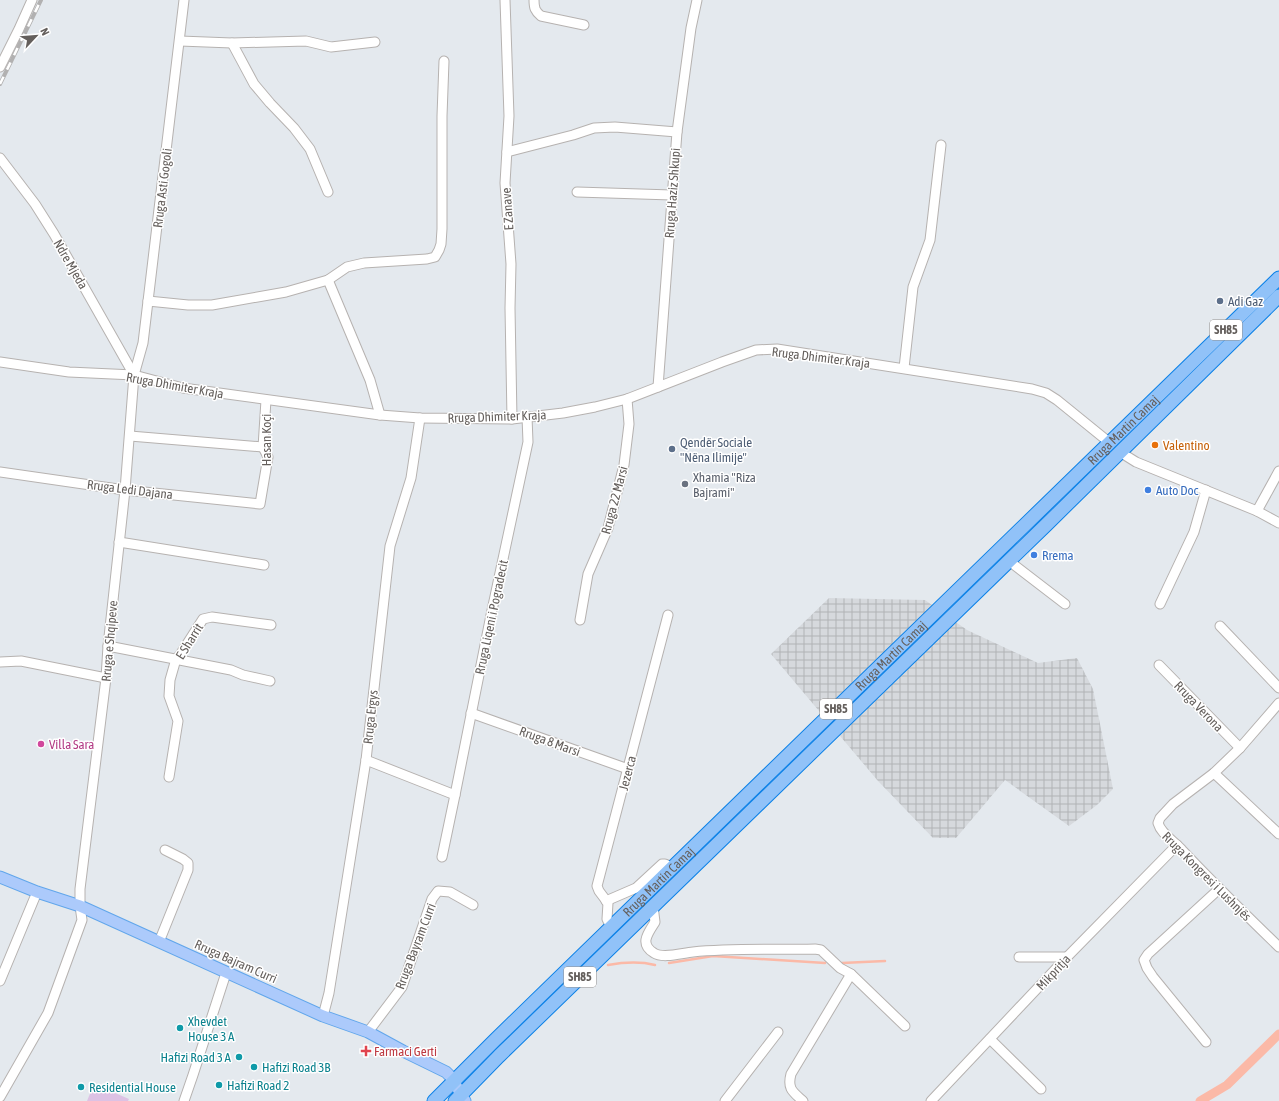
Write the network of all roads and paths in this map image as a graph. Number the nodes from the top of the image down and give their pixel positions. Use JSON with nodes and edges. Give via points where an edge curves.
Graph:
{"nodes":[{"id":1,"x":32,"y":0,"type":"edge"},
{"id":2,"x":184,"y":0,"type":"edge"},
{"id":3,"x":505,"y":0,"type":"edge"},
{"id":4,"x":534,"y":0,"type":"edge"},
{"id":5,"x":697,"y":0,"type":"edge"},
{"id":6,"x":584,"y":24,"type":"dead end"},
{"id":7,"x":180,"y":41,"type":"junction"},
{"id":8,"x":375,"y":42,"type":"dead end"},
{"id":9,"x":232,"y":43,"type":"junction"},
{"id":10,"x":444,"y":61,"type":"dead end"},
{"id":11,"x":0,"y":67,"type":"edge"},
{"id":12,"x":677,"y":132,"type":"junction"},
{"id":13,"x":941,"y":144,"type":"dead end"},
{"id":14,"x":507,"y":152,"type":"junction"},
{"id":15,"x":0,"y":158,"type":"edge"},
{"id":16,"x":328,"y":192,"type":"dead end"},
{"id":17,"x":577,"y":192,"type":"dead end"},
{"id":18,"x":672,"y":195,"type":"junction"},
{"id":19,"x":1279,"y":278,"type":"edge"},
{"id":20,"x":328,"y":280,"type":"junction"},
{"id":21,"x":1279,"y":296,"type":"edge"},
{"id":22,"x":148,"y":301,"type":"junction"},
{"id":23,"x":0,"y":362,"type":"edge"},
{"id":24,"x":904,"y":368,"type":"junction"},
{"id":25,"x":134,"y":375,"type":"junction"},
{"id":26,"x":658,"y":387,"type":"junction"},
{"id":27,"x":266,"y":400,"type":"junction"},
{"id":28,"x":627,"y":400,"type":"junction"},
{"id":29,"x":380,"y":415,"type":"junction"},
{"id":30,"x":527,"y":417,"type":"junction"},
{"id":31,"x":420,"y":418,"type":"junction"},
{"id":32,"x":512,"y":419,"type":"junction"},
{"id":33,"x":130,"y":436,"type":"junction"},
{"id":34,"x":1110,"y":443,"type":"junction"},
{"id":35,"x":263,"y":448,"type":"junction"},
{"id":36,"x":1120,"y":452,"type":"junction"},
{"id":37,"x":1279,"y":471,"type":"edge"},
{"id":38,"x":0,"y":472,"type":"edge"},
{"id":39,"x":125,"y":490,"type":"junction"},
{"id":40,"x":1206,"y":490,"type":"junction"},
{"id":41,"x":260,"y":504,"type":"joint"},
{"id":42,"x":1257,"y":511,"type":"junction"},
{"id":43,"x":1279,"y":523,"type":"edge"},
{"id":44,"x":119,"y":542,"type":"junction"},
{"id":45,"x":1009,"y":561,"type":"junction"},
{"id":46,"x":264,"y":565,"type":"dead end"},
{"id":47,"x":1065,"y":604,"type":"dead end"},
{"id":48,"x":1160,"y":604,"type":"dead end"},
{"id":49,"x":668,"y":615,"type":"dead end"},
{"id":50,"x":580,"y":620,"type":"dead end"},
{"id":51,"x":271,"y":625,"type":"dead end"},
{"id":52,"x":1220,"y":626,"type":"dead end"},
{"id":53,"x":108,"y":646,"type":"junction"},
{"id":54,"x":176,"y":659,"type":"junction"},
{"id":55,"x":0,"y":662,"type":"edge"},
{"id":56,"x":1159,"y":665,"type":"dead end"},
{"id":57,"x":106,"y":678,"type":"junction"},
{"id":58,"x":270,"y":681,"type":"dead end"},
{"id":59,"x":1279,"y":688,"type":"edge"},
{"id":60,"x":1278,"y":706,"type":"edge"},
{"id":61,"x":471,"y":713,"type":"junction"},
{"id":62,"x":1240,"y":748,"type":"junction"},
{"id":63,"x":366,"y":760,"type":"junction"},
{"id":64,"x":628,"y":769,"type":"junction"},
{"id":65,"x":1214,"y":773,"type":"junction"},
{"id":66,"x":169,"y":777,"type":"dead end"},
{"id":67,"x":455,"y":795,"type":"junction"},
{"id":68,"x":1279,"y":834,"type":"edge"},
{"id":69,"x":1177,"y":845,"type":"junction"},
{"id":70,"x":165,"y":850,"type":"dead end"},
{"id":71,"x":442,"y":857,"type":"dead end"},
{"id":72,"x":673,"y":868,"type":"junction"},
{"id":73,"x":0,"y":877,"type":"edge"},
{"id":74,"x":1220,"y":889,"type":"junction"},
{"id":75,"x":37,"y":892,"type":"junction"},
{"id":76,"x":606,"y":901,"type":"junction"},
{"id":77,"x":473,"y":905,"type":"dead end"},
{"id":78,"x":80,"y":906,"type":"junction"},
{"id":79,"x":653,"y":906,"type":"junction"},
{"id":80,"x":611,"y":927,"type":"junction"},
{"id":81,"x":159,"y":942,"type":"junction"},
{"id":82,"x":1279,"y":947,"type":"edge"},
{"id":83,"x":1067,"y":956,"type":"junction"},
{"id":84,"x":1019,"y":957,"type":"dead end"},
{"id":85,"x":226,"y":972,"type":"junction"},
{"id":86,"x":850,"y":974,"type":"junction"},
{"id":87,"x":0,"y":981,"type":"edge"},
{"id":88,"x":323,"y":1016,"type":"junction"},
{"id":89,"x":905,"y":1026,"type":"dead end"},
{"id":90,"x":368,"y":1032,"type":"junction"},
{"id":91,"x":778,"y":1032,"type":"dead end"},
{"id":92,"x":990,"y":1039,"type":"junction"},
{"id":93,"x":1206,"y":1042,"type":"dead end"},
{"id":94,"x":453,"y":1082,"type":"junction"},
{"id":95,"x":1041,"y":1089,"type":"dead end"},
{"id":96,"x":0,"y":1097,"type":"edge"},
{"id":97,"x":460,"y":1099,"type":"edge"},
{"id":98,"x":184,"y":1101,"type":"edge"},
{"id":99,"x":434,"y":1101,"type":"edge"},
{"id":100,"x":725,"y":1101,"type":"edge"},
{"id":101,"x":803,"y":1101,"type":"edge"},
{"id":102,"x":931,"y":1101,"type":"edge"}],
"edges":[{"from":1,"to":11,"type":"street"},
{"from":2,"to":7,"type":"street","name":"Rruga Asti Gogoli"},
{"from":3,"to":14,"type":"street","name":"E Zanave","via":[[509,108]]},
{"from":4,"to":6,"type":"street","via":[[536,12],[541,16]]},
{"from":5,"to":12,"type":"street","name":"Rruga Haziz Shkupi"},
{"from":7,"to":9,"type":"street"},
{"from":7,"to":22,"type":"street","name":"Rruga Asti Gogoli"},
{"from":8,"to":9,"type":"street","via":[[331,47],[306,41]]},
{"from":9,"to":16,"type":"street","via":[[254,84],[310,149]]},
{"from":10,"to":20,"type":"street","via":[[442,230],[439,250],[434,257],[427,259],[364,263],[347,267]]},
{"from":12,"to":14,"type":"street","via":[[615,127],[594,128]]},
{"from":12,"to":18,"type":"street","name":"Rruga Haziz Shkupi"},
{"from":13,"to":24,"type":"street","via":[[930,240],[913,287]]},
{"from":14,"to":32,"type":"street","name":"E Zanave","via":[[505,183],[511,264]]},
{"from":15,"to":25,"type":"street","name":"Ndre Mjeda","via":[[50,228]]},
{"from":17,"to":18,"type":"street"},
{"from":18,"to":26,"type":"street","name":"Rruga Haziz Shkupi"},
{"from":19,"to":34,"type":"highway","name":"Rruga Martin Camaj","number":"SH85"},
{"from":20,"to":22,"type":"street","via":[[286,292],[212,305]]},
{"from":20,"to":29,"type":"street","via":[[370,380]]},
{"from":21,"to":36,"type":"highway","name":"Rruga Martin Camaj","number":"SH85"},
{"from":22,"to":25,"type":"street","name":"Rruga Asti Gogoli","via":[[143,343]]},
{"from":23,"to":25,"type":"street","name":"Rruga Dhimiter Kraja","via":[[69,372]]},
{"from":24,"to":26,"type":"street","name":"Rruga Dhimiter Kraja","via":[[778,349],[756,350]]},
{"from":24,"to":34,"type":"street","name":"Rruga Dhimiter Kraja","via":[[1046,393]]},
{"from":25,"to":27,"type":"street","name":"Rruga Dhimiter Kraja","via":[[183,388]]},
{"from":25,"to":33,"type":"street","name":"Rruga e Shqipeve"},
{"from":26,"to":28,"type":"street","name":"Rruga Dhimiter Kraja"},
{"from":27,"to":29,"type":"street","name":"Rruga Dhimiter Kraja"},
{"from":27,"to":35,"type":"street","name":"Hasan Koçi"},
{"from":28,"to":30,"type":"street","name":"Rruga Dhimiter Kraja","via":[[563,413]]},
{"from":28,"to":50,"type":"street","name":"Rruga 22 Marsi","via":[[630,424],[624,465],[608,528],[588,574]]},
{"from":29,"to":31,"type":"street","name":"Rruga Dhimiter Kraja"},
{"from":30,"to":32,"type":"street","name":"Rruga Dhimiter Kraja"},
{"from":30,"to":61,"type":"street","name":"Rruga Liqeni i Pogradecit","via":[[528,442]]},
{"from":31,"to":32,"type":"street","name":"Rruga Dhimiter Kraja"},
{"from":31,"to":63,"type":"street","name":"Rruga Ergys","via":[[410,478],[390,546]]},
{"from":33,"to":35,"type":"street"},
{"from":33,"to":39,"type":"street","name":"Rruga e Shqipeve"},
{"from":34,"to":72,"type":"highway","name":"Rruga Martin Camaj","number":"SH85"},
{"from":35,"to":41,"type":"street","name":"Hasan Koçi","via":[[268,457]]},
{"from":36,"to":40,"type":"street","via":[[1136,462]]},
{"from":36,"to":45,"type":"highway","name":"Rruga Martin Camaj","number":"SH85"},
{"from":37,"to":42,"type":"street"},
{"from":38,"to":39,"type":"street","name":"Rruga Ledi Dajana"},
{"from":39,"to":41,"type":"street","name":"Rruga Ledi Dajana"},
{"from":39,"to":44,"type":"street","name":"Rruga e Shqipeve"},
{"from":40,"to":42,"type":"street"},
{"from":40,"to":48,"type":"street","via":[[1194,532]]},
{"from":42,"to":43,"type":"street"},
{"from":44,"to":46,"type":"street"},
{"from":44,"to":53,"type":"street","name":"Rruga e Shqipeve"},
{"from":45,"to":47,"type":"street"},
{"from":45,"to":79,"type":"highway","name":"Rruga Martin Camaj","number":"SH85"},
{"from":49,"to":64,"type":"street","name":"Jezerca"},
{"from":51,"to":54,"type":"street","name":"E Sharrit","via":[[212,617],[203,619]]},
{"from":52,"to":59,"type":"street"},
{"from":53,"to":54,"type":"street"},
{"from":53,"to":57,"type":"street","name":"Rruga e Shqipeve"},
{"from":54,"to":58,"type":"street"},
{"from":54,"to":66,"type":"street","name":"E Sharrit","via":[[168,696],[178,721]]},
{"from":55,"to":57,"type":"street","via":[[21,661]]},
{"from":56,"to":62,"type":"street","name":"Rruga Verona"},
{"from":57,"to":78,"type":"street","name":"Rruga e Shqipeve"},
{"from":60,"to":62,"type":"street","name":"Rruga Kongresi i Lushnjës"},
{"from":61,"to":64,"type":"street","name":"Rruga 8 Marsi"},
{"from":61,"to":67,"type":"street","name":"Rruga Liqeni i Pogradecit"},
{"from":62,"to":65,"type":"street","name":"Rruga Kongresi i Lushnjës"},
{"from":63,"to":67,"type":"street"},
{"from":63,"to":88,"type":"street","name":"Rruga Ergys","via":[[329,993]]},
{"from":64,"to":76,"type":"street","name":"Jezerca","via":[[597,886]]},
{"from":65,"to":68,"type":"street"},
{"from":65,"to":69,"type":"street","name":"Rruga Kongresi i Lushnjës","via":[[1173,804],[1160,818],[1159,828]]},
{"from":67,"to":71,"type":"street","name":"Rruga Liqeni i Pogradecit"},
{"from":69,"to":74,"type":"street","name":"Rruga Kongresi i Lushnjës"},
{"from":69,"to":83,"type":"street","name":"Mikpritja"},
{"from":70,"to":81,"type":"street","via":[[188,863],[188,870]]},
{"from":72,"to":76,"type":"street","via":[[662,864],[636,888]]},
{"from":72,"to":80,"type":"highway","name":"Rruga Martin Camaj","number":"SH85"},
{"from":73,"to":75,"type":"main road","name":"Rruga Bajram Curri"},
{"from":74,"to":82,"type":"street","name":"Rruga Kongresi i Lushnjës"},
{"from":74,"to":93,"type":"street","via":[[1144,960],[1153,977]]},
{"from":75,"to":78,"type":"main road","name":"Rruga Bajram Curri"},
{"from":75,"to":87,"type":"street"},
{"from":76,"to":80,"type":"street","name":"Jezerca","via":[[607,919]]},
{"from":77,"to":90,"type":"street","name":"Rruga Bayram Curri","via":[[450,892],[438,891],[432,899],[402,987]]},
{"from":78,"to":81,"type":"main road","name":"Rruga Bajram Curri"},
{"from":78,"to":96,"type":"street","name":"Rruga e Shqipeve","via":[[82,920],[48,1013]]},
{"from":79,"to":86,"type":"street","via":[[655,922],[647,934],[646,945],[656,954],[667,956],[704,951],[815,949],[821,950]]},
{"from":79,"to":97,"type":"highway","name":"Rruga Martin Camaj","number":"SH85","via":[[505,1050]]},
{"from":80,"to":94,"type":"highway","name":"Rruga Martin Camaj","number":"SH85"},
{"from":81,"to":85,"type":"main road","name":"Rruga Bajram Curri"},
{"from":83,"to":84,"type":"street"},
{"from":83,"to":92,"type":"street","name":"Mikpritja"},
{"from":85,"to":88,"type":"main road","name":"Rruga Bajram Curri"},
{"from":85,"to":98,"type":"street"},
{"from":86,"to":89,"type":"street"},
{"from":86,"to":101,"type":"street","via":[[791,1074],[789,1086]]},
{"from":88,"to":90,"type":"main road","name":"Rruga Bajram Curri"},
{"from":90,"to":94,"type":"main road","name":"Rruga Bajram Curri","via":[[442,1069],[449,1074]]},
{"from":91,"to":100,"type":"street"},
{"from":92,"to":95,"type":"street"},
{"from":92,"to":102,"type":"street","name":"Mikpritja"},
{"from":94,"to":97,"type":"main road","name":"Rruga Bajram Curri"},
{"from":94,"to":99,"type":"highway","name":"Rruga Martin Camaj","number":"SH85"}]}
